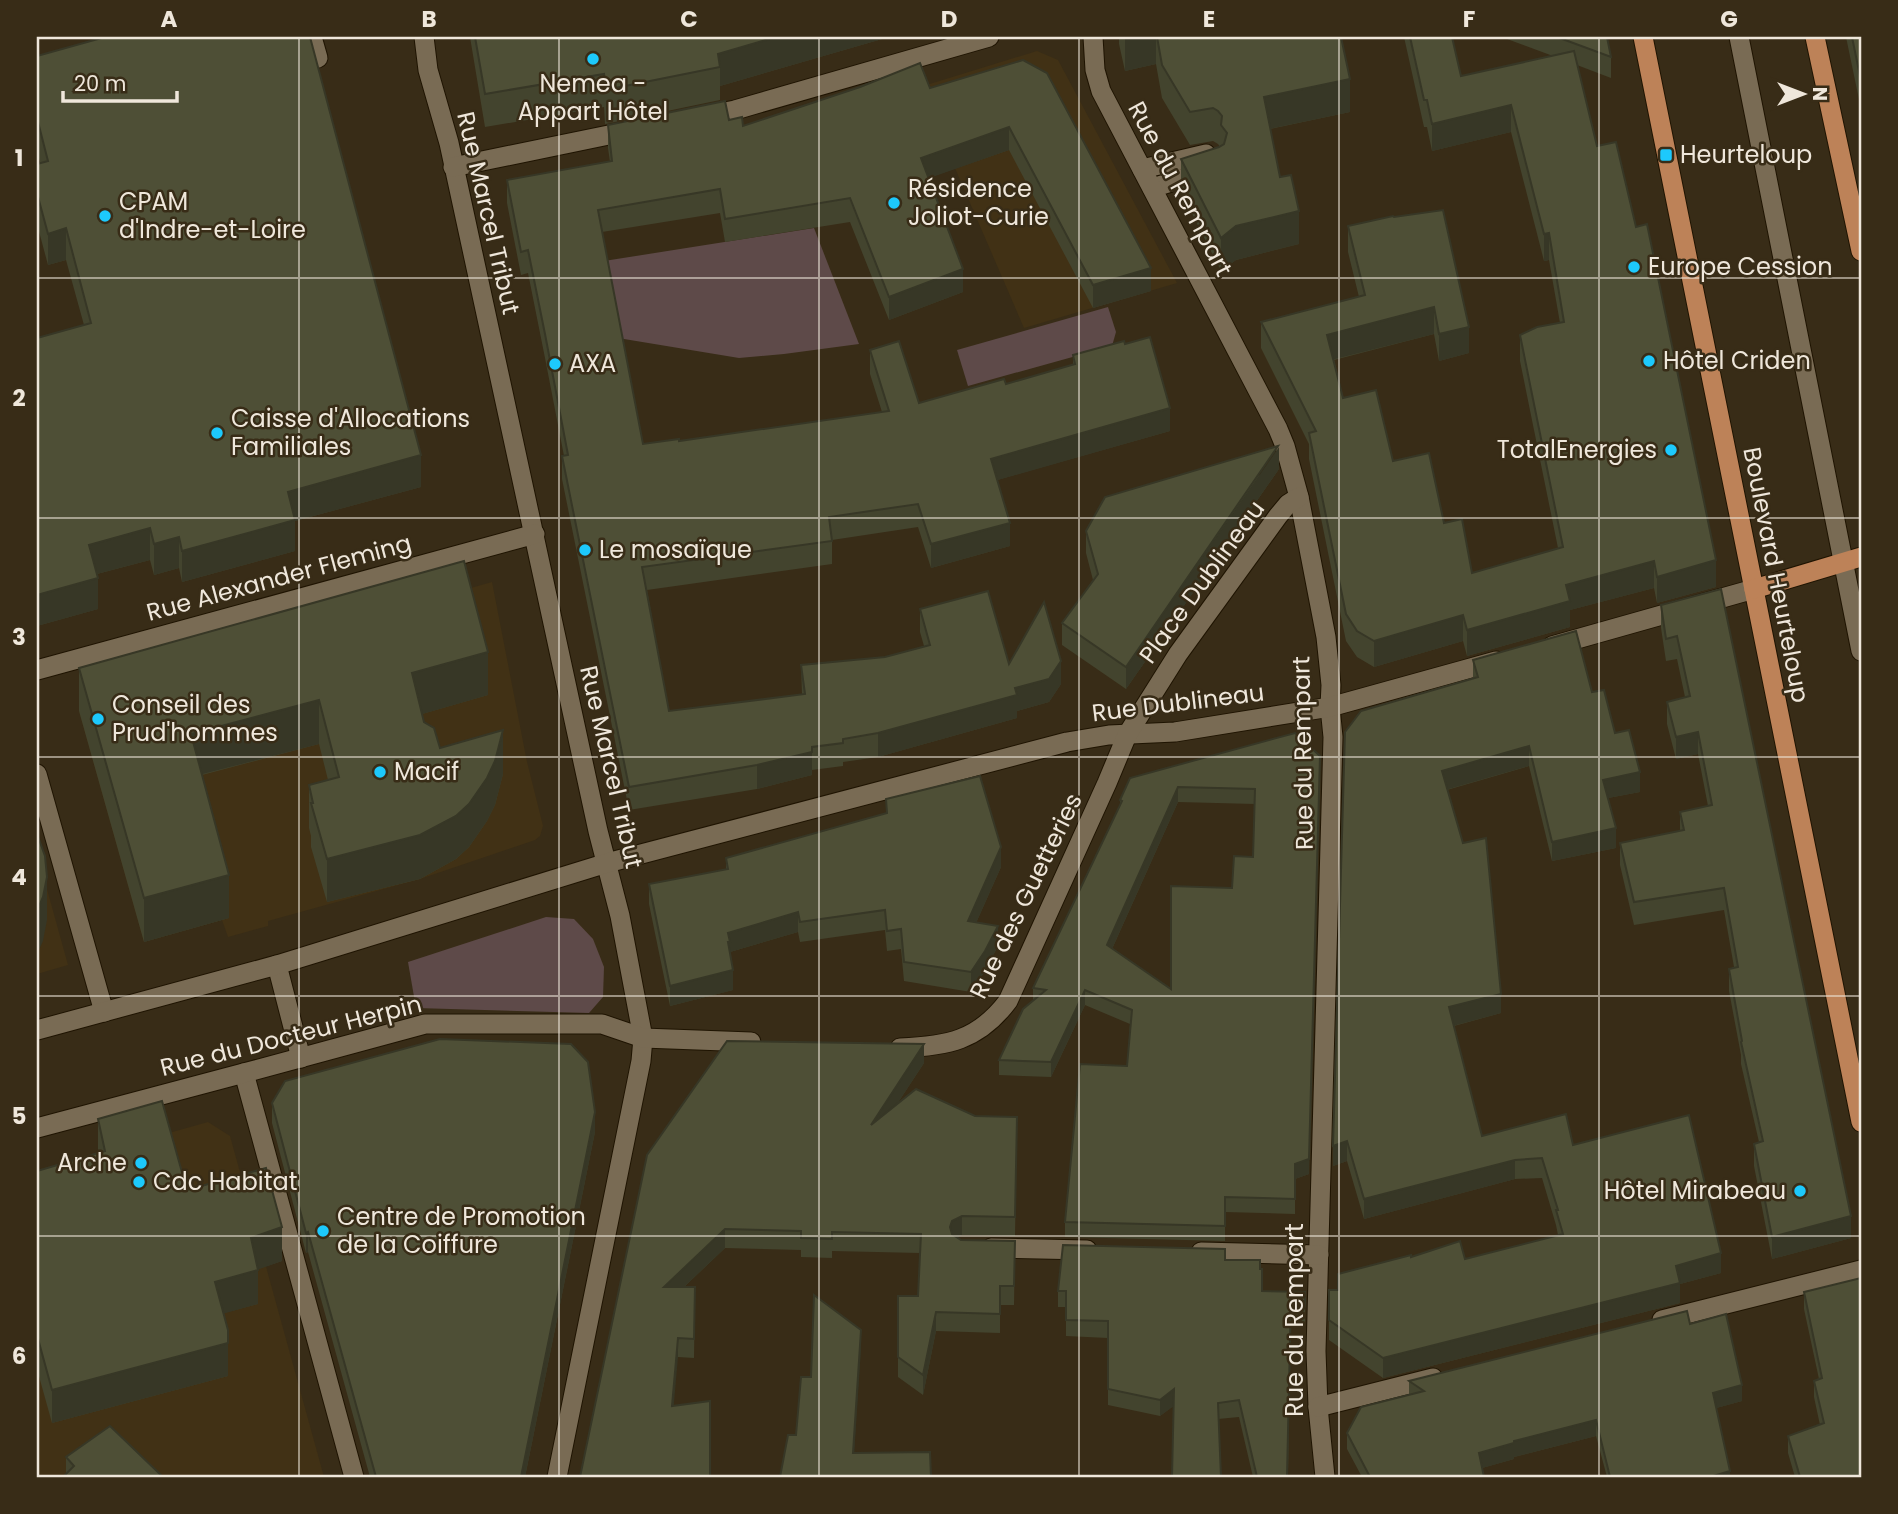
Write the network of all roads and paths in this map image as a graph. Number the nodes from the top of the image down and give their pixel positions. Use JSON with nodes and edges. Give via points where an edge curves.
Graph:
{"nodes":[{"id":1,"x":312,"y":37,"type":"edge"},
{"id":2,"x":410,"y":37,"type":"edge"},
{"id":3,"x":424,"y":37,"type":"edge"},
{"id":4,"x":989,"y":37,"type":"edge"},
{"id":5,"x":1093,"y":37,"type":"edge"},
{"id":6,"x":1643,"y":37,"type":"edge"},
{"id":7,"x":1739,"y":37,"type":"edge"},
{"id":8,"x":1815,"y":37,"type":"edge"},
{"id":9,"x":318,"y":58,"type":"edge"},
{"id":10,"x":428,"y":70,"type":"junction"},
{"id":11,"x":682,"y":121,"type":"edge"},
{"id":12,"x":656,"y":126,"type":"edge"},
{"id":13,"x":453,"y":167,"type":"junction"},
{"id":14,"x":1142,"y":169,"type":"junction"},
{"id":15,"x":1152,"y":188,"type":"junction"},
{"id":16,"x":1861,"y":251,"type":"edge"},
{"id":17,"x":1299,"y":497,"type":"junction"},
{"id":18,"x":535,"y":534,"type":"junction"},
{"id":19,"x":1852,"y":559,"type":"edge"},
{"id":20,"x":1754,"y":589,"type":"junction"},
{"id":21,"x":1539,"y":650,"type":"edge"},
{"id":22,"x":1861,"y":651,"type":"edge"},
{"id":23,"x":1512,"y":657,"type":"edge"},
{"id":24,"x":37,"y":670,"type":"edge"},
{"id":25,"x":1330,"y":707,"type":"junction"},
{"id":26,"x":1127,"y":735,"type":"junction"},
{"id":27,"x":37,"y":774,"type":"edge"},
{"id":28,"x":607,"y":863,"type":"junction"},
{"id":29,"x":277,"y":965,"type":"junction"},
{"id":30,"x":104,"y":1012,"type":"junction"},
{"id":31,"x":37,"y":1030,"type":"edge"},
{"id":32,"x":643,"y":1038,"type":"junction"},
{"id":33,"x":776,"y":1043,"type":"edge"},
{"id":34,"x":885,"y":1047,"type":"edge"},
{"id":35,"x":301,"y":1058,"type":"junction"},
{"id":36,"x":244,"y":1073,"type":"junction"},
{"id":37,"x":1861,"y":1122,"type":"edge"},
{"id":38,"x":37,"y":1128,"type":"edge"},
{"id":39,"x":975,"y":1248,"type":"edge"},
{"id":40,"x":1110,"y":1251,"type":"edge"},
{"id":41,"x":1178,"y":1252,"type":"edge"},
{"id":42,"x":1319,"y":1255,"type":"junction"},
{"id":43,"x":1861,"y":1270,"type":"edge"},
{"id":44,"x":1648,"y":1324,"type":"edge"},
{"id":45,"x":1448,"y":1374,"type":"edge"},
{"id":46,"x":1318,"y":1407,"type":"junction"},
{"id":47,"x":354,"y":1477,"type":"edge"},
{"id":48,"x":557,"y":1477,"type":"edge"},
{"id":49,"x":1325,"y":1477,"type":"edge"}],
"edges":[{"from":1,"to":9,"type":"street"},
{"from":2,"to":10,"type":"street","name":"Rue Marcel Tribut"},
{"from":3,"to":10,"type":"street","name":"Rue Marcel Tribut"},
{"from":4,"to":11,"type":"street"},
{"from":5,"to":14,"type":"street","name":"Rue du Rempart","via":[[1101,91]]},
{"from":6,"to":20,"type":"main road","name":"Boulevard Heurteloup"},
{"from":7,"to":19,"type":"street"},
{"from":8,"to":16,"type":"main road"},
{"from":10,"to":13,"type":"street","name":"Rue Marcel Tribut"},
{"from":12,"to":13,"type":"street"},
{"from":13,"to":18,"type":"street","name":"Rue Marcel Tribut"},
{"from":14,"to":15,"type":"street","name":"Rue du Rempart"},
{"from":14,"to":15,"type":"street","via":[[1212,161]]},
{"from":15,"to":17,"type":"street","name":"Rue du Rempart","via":[[1278,429]]},
{"from":17,"to":25,"type":"street","name":"Rue du Rempart","via":[[1326,637]]},
{"from":17,"to":26,"type":"street","name":"Place Dublineau","via":[[1278,516],[1178,654]]},
{"from":18,"to":24,"type":"street","name":"Rue Alexander Fleming"},
{"from":18,"to":28,"type":"street","name":"Rue Marcel Tribut"},
{"from":19,"to":20,"type":"main road"},
{"from":19,"to":22,"type":"street"},
{"from":20,"to":21,"type":"street"},
{"from":20,"to":37,"type":"main road","name":"Boulevard Heurteloup"},
{"from":23,"to":25,"type":"street","name":"Rue Dublineau"},
{"from":25,"to":26,"type":"street","name":"Rue Dublineau","via":[[1175,733]]},
{"from":25,"to":42,"type":"street","name":"Rue du Rempart","via":[[1333,737]]},
{"from":26,"to":28,"type":"street","name":"Rue Dublineau","via":[[1067,742]]},
{"from":26,"to":34,"type":"street","name":"Rue des Guetteries","via":[[1025,965],[996,1017],[958,1040]]},
{"from":27,"to":30,"type":"street"},
{"from":28,"to":29,"type":"street"},
{"from":28,"to":32,"type":"street","name":"Rue Marcel Tribut"},
{"from":29,"to":30,"type":"street"},
{"from":29,"to":35,"type":"street"},
{"from":30,"to":31,"type":"street"},
{"from":32,"to":33,"type":"street"},
{"from":32,"to":35,"type":"street","name":"Rue du Docteur Herpin","via":[[602,1024],[425,1024]]},
{"from":32,"to":48,"type":"street","name":"Rue Marcel Tribut"},
{"from":35,"to":36,"type":"street","name":"Rue du Docteur Herpin"},
{"from":36,"to":38,"type":"street","name":"Rue du Docteur Herpin"},
{"from":36,"to":47,"type":"street"},
{"from":39,"to":40,"type":"street"},
{"from":41,"to":42,"type":"street"},
{"from":42,"to":46,"type":"street","name":"Rue du Rempart"},
{"from":43,"to":44,"type":"street"},
{"from":45,"to":46,"type":"street"},
{"from":46,"to":49,"type":"street","name":"Rue du Rempart"}]}
